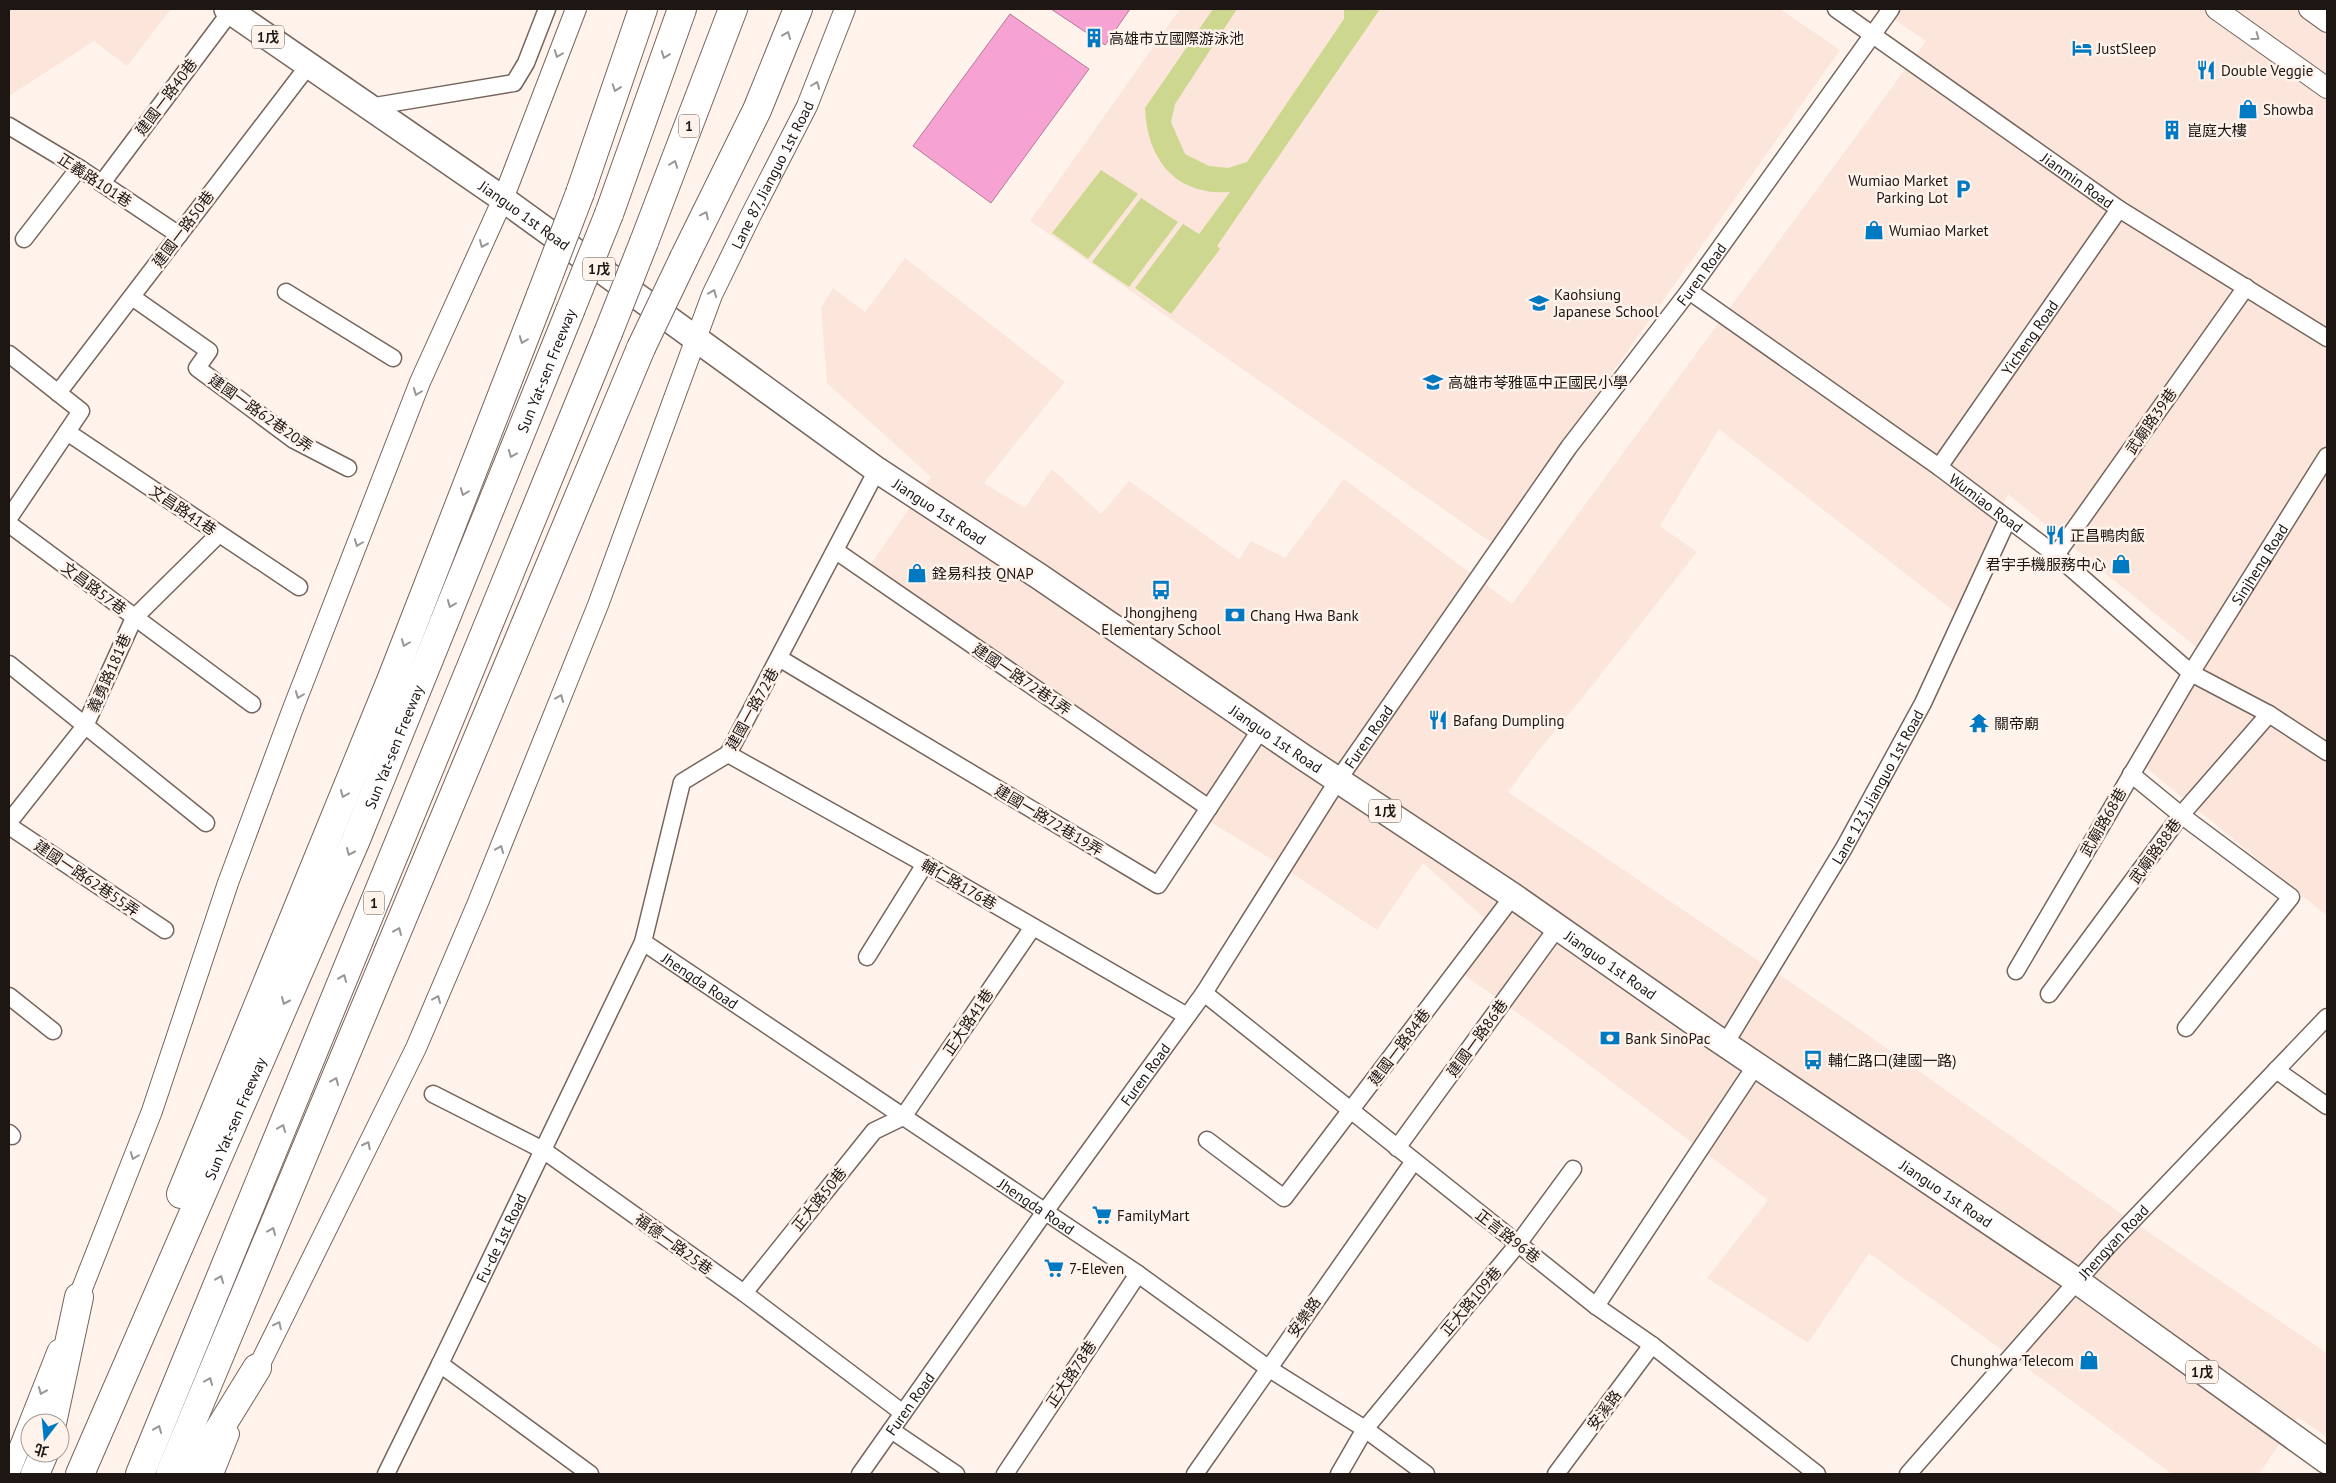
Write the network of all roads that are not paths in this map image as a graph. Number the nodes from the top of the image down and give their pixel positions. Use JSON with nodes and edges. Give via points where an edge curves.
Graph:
{"nodes":[{"id":1,"x":546,"y":9,"type":"edge"},
{"id":2,"x":576,"y":9,"type":"edge"},
{"id":3,"x":643,"y":9,"type":"edge"},
{"id":4,"x":682,"y":9,"type":"edge"},
{"id":5,"x":733,"y":9,"type":"edge"},
{"id":6,"x":798,"y":9,"type":"edge"},
{"id":7,"x":845,"y":9,"type":"edge"},
{"id":8,"x":1836,"y":9,"type":"edge"},
{"id":9,"x":1891,"y":9,"type":"edge"},
{"id":10,"x":2216,"y":9,"type":"edge"},
{"id":11,"x":2309,"y":9,"type":"edge"},
{"id":12,"x":229,"y":10,"type":"edge"},
{"id":13,"x":2327,"y":22,"type":"edge"},
{"id":14,"x":1873,"y":34,"type":"junction"},
{"id":15,"x":308,"y":66,"type":"junction"},
{"id":16,"x":2327,"y":88,"type":"edge"},
{"id":17,"x":369,"y":107,"type":"junction"},
{"id":18,"x":9,"y":126,"type":"edge"},
{"id":19,"x":79,"y":168,"type":"junction"},
{"id":20,"x":102,"y":184,"type":"junction"},
{"id":21,"x":503,"y":199,"type":"junction"},
{"id":22,"x":2119,"y":209,"type":"junction"},
{"id":23,"x":179,"y":236,"type":"junction"},
{"id":24,"x":24,"y":239,"type":"dead end"},
{"id":25,"x":2246,"y":287,"type":"junction"},
{"id":26,"x":1689,"y":290,"type":"junction"},
{"id":27,"x":286,"y":292,"type":"dead end"},
{"id":28,"x":132,"y":297,"type":"junction"},
{"id":29,"x":695,"y":338,"type":"junction"},
{"id":30,"x":2327,"y":338,"type":"edge"},
{"id":31,"x":9,"y":354,"type":"edge"},
{"id":32,"x":393,"y":358,"type":"dead end"},
{"id":33,"x":58,"y":393,"type":"junction"},
{"id":34,"x":67,"y":432,"type":"junction"},
{"id":35,"x":2327,"y":456,"type":"edge"},
{"id":36,"x":1939,"y":467,"type":"junction"},
{"id":37,"x":348,"y":468,"type":"dead end"},
{"id":38,"x":877,"y":470,"type":"junction"},
{"id":39,"x":2322,"y":473,"type":"edge"},
{"id":40,"x":9,"y":518,"type":"edge"},
{"id":41,"x":2008,"y":519,"type":"junction"},
{"id":42,"x":9,"y":524,"type":"edge"},
{"id":43,"x":219,"y":534,"type":"junction"},
{"id":44,"x":836,"y":551,"type":"junction"},
{"id":45,"x":2056,"y":555,"type":"junction"},
{"id":46,"x":299,"y":587,"type":"dead end"},
{"id":47,"x":134,"y":618,"type":"junction"},
{"id":48,"x":779,"y":658,"type":"junction"},
{"id":49,"x":9,"y":664,"type":"edge"},
{"id":50,"x":2192,"y":673,"type":"junction"},
{"id":51,"x":252,"y":704,"type":"dead end"},
{"id":52,"x":2269,"y":714,"type":"junction"},
{"id":53,"x":85,"y":726,"type":"junction"},
{"id":54,"x":1261,"y":729,"type":"junction"},
{"id":55,"x":2327,"y":752,"type":"edge"},
{"id":56,"x":728,"y":754,"type":"junction"},
{"id":57,"x":2131,"y":774,"type":"junction"},
{"id":58,"x":1338,"y":780,"type":"junction"},
{"id":59,"x":1209,"y":808,"type":"junction"},
{"id":60,"x":2181,"y":815,"type":"junction"},
{"id":61,"x":9,"y":822,"type":"edge"},
{"id":62,"x":206,"y":823,"type":"dead end"},
{"id":63,"x":9,"y":826,"type":"edge"},
{"id":64,"x":925,"y":864,"type":"junction"},
{"id":65,"x":1513,"y":896,"type":"junction"},
{"id":66,"x":1032,"y":927,"type":"junction"},
{"id":67,"x":1557,"y":928,"type":"junction"},
{"id":68,"x":165,"y":930,"type":"dead end"},
{"id":69,"x":643,"y":942,"type":"junction"},
{"id":70,"x":867,"y":957,"type":"dead end"},
{"id":71,"x":2016,"y":971,"type":"dead end"},
{"id":72,"x":1204,"y":993,"type":"junction"},
{"id":73,"x":2049,"y":994,"type":"dead end"},
{"id":74,"x":9,"y":996,"type":"edge"},
{"id":75,"x":1188,"y":1016,"type":"junction"},
{"id":76,"x":2327,"y":1017,"type":"edge"},
{"id":77,"x":2186,"y":1028,"type":"dead end"},
{"id":78,"x":53,"y":1031,"type":"dead end"},
{"id":79,"x":1725,"y":1044,"type":"junction"},
{"id":80,"x":1756,"y":1065,"type":"junction"},
{"id":81,"x":2276,"y":1070,"type":"junction"},
{"id":82,"x":433,"y":1094,"type":"dead end"},
{"id":83,"x":2327,"y":1106,"type":"edge"},
{"id":84,"x":1351,"y":1111,"type":"junction"},
{"id":85,"x":904,"y":1117,"type":"junction"},
{"id":86,"x":1207,"y":1140,"type":"dead end"},
{"id":87,"x":1396,"y":1148,"type":"junction"},
{"id":88,"x":543,"y":1150,"type":"junction"},
{"id":89,"x":1414,"y":1161,"type":"junction"},
{"id":90,"x":1573,"y":1170,"type":"dead end"},
{"id":91,"x":1044,"y":1213,"type":"junction"},
{"id":92,"x":1518,"y":1244,"type":"junction"},
{"id":93,"x":1138,"y":1274,"type":"junction"},
{"id":94,"x":2077,"y":1281,"type":"junction"},
{"id":95,"x":744,"y":1293,"type":"junction"},
{"id":96,"x":79,"y":1297,"type":"junction"},
{"id":97,"x":1596,"y":1306,"type":"junction"},
{"id":98,"x":1652,"y":1345,"type":"junction"},
{"id":99,"x":440,"y":1364,"type":"junction"},
{"id":100,"x":257,"y":1368,"type":"junction"},
{"id":101,"x":1268,"y":1368,"type":"junction"},
{"id":102,"x":54,"y":1413,"type":"edge"},
{"id":103,"x":903,"y":1413,"type":"junction"},
{"id":104,"x":892,"y":1430,"type":"junction"},
{"id":105,"x":1365,"y":1430,"type":"junction"},
{"id":106,"x":96,"y":1437,"type":"junction"},
{"id":107,"x":2327,"y":1461,"type":"edge"},
{"id":108,"x":9,"y":1474,"type":"edge"},
{"id":109,"x":80,"y":1474,"type":"edge"},
{"id":110,"x":140,"y":1474,"type":"edge"},
{"id":111,"x":170,"y":1474,"type":"edge"},
{"id":112,"x":197,"y":1474,"type":"edge"},
{"id":113,"x":213,"y":1474,"type":"edge"},
{"id":114,"x":386,"y":1474,"type":"edge"},
{"id":115,"x":590,"y":1474,"type":"edge"},
{"id":116,"x":860,"y":1474,"type":"edge"},
{"id":117,"x":956,"y":1474,"type":"edge"},
{"id":118,"x":1005,"y":1474,"type":"edge"},
{"id":119,"x":1195,"y":1474,"type":"edge"},
{"id":120,"x":1339,"y":1474,"type":"edge"},
{"id":121,"x":1426,"y":1474,"type":"edge"},
{"id":122,"x":1556,"y":1474,"type":"edge"},
{"id":123,"x":1817,"y":1474,"type":"edge"},
{"id":124,"x":1908,"y":1474,"type":"edge"}],
"edges":[{"from":1,"to":17,"type":"street","via":[[526,63],[514,83]]},
{"from":2,"to":21,"type":"street","one_way":true},
{"from":3,"to":106,"type":"highway","one_way":true,"bridge":true,"via":[[580,193],[392,678],[110,1368]]},
{"from":4,"to":106,"type":"highway","name":"Sun Yat-sen Freeway","one_way":true,"bridge":true,"via":[[609,214],[355,842]]},
{"from":110,"to":5,"type":"highway","number":"1","one_way":true,"bridge":true,"via":[[608,333]]},
{"from":111,"to":6,"type":"highway","one_way":true,"bridge":true,"via":[[641,348],[757,110]]},
{"from":29,"to":7,"type":"street","name":"Lane 87, Jianguo 1st Road","one_way":true,"via":[[718,280],[807,106]]},
{"from":8,"to":14,"type":"street","name":"Jianmin Road"},
{"from":9,"to":14,"type":"street","name":"Furen Road"},
{"from":10,"to":16,"type":"street","one_way":true},
{"from":11,"to":13,"type":"street"},
{"from":12,"to":15,"type":"main road","name":"Jianguo 1st Road","number":"1戊"},
{"from":12,"to":20,"type":"street","name":"建國一路40巷"},
{"from":14,"to":22,"type":"street","name":"Jianmin Road"},
{"from":14,"to":26,"type":"street","name":"Furen Road"},
{"from":15,"to":17,"type":"main road","name":"Jianguo 1st Road","number":"1戊"},
{"from":15,"to":23,"type":"street","name":"建國一路50巷"},
{"from":17,"to":21,"type":"main road","name":"Jianguo 1st Road","number":"1戊"},
{"from":18,"to":19,"type":"street","name":"正義路101巷"},
{"from":19,"to":20,"type":"street","name":"正義路101巷"},
{"from":19,"to":24,"type":"street"},
{"from":20,"to":23,"type":"street","name":"正義路101巷"},
{"from":21,"to":29,"type":"main road","name":"Jianguo 1st Road","number":"1戊"},
{"from":21,"to":96,"type":"street","one_way":true,"via":[[420,382],[292,711],[228,883],[152,1111]]},
{"from":22,"to":25,"type":"street","name":"Jianmin Road"},
{"from":22,"to":36,"type":"street","name":"Yicheng Road"},
{"from":23,"to":28,"type":"street","name":"建國一路50巷"},
{"from":25,"to":30,"type":"street","name":"Jianmin Road"},
{"from":25,"to":45,"type":"street","name":"武廟路39巷"},
{"from":26,"to":36,"type":"street","name":"Wumiao Road"},
{"from":26,"to":58,"type":"street","name":"Furen Road","via":[[1569,447]]},
{"from":27,"to":32,"type":"street"},
{"from":28,"to":33,"type":"street","name":"建國一路50巷"},
{"from":28,"to":37,"type":"street","name":"建國一路62巷20弄","via":[[209,351],[197,368],[294,440]]},
{"from":29,"to":38,"type":"main road","name":"Jianguo 1st Road","number":"1戊"},
{"from":100,"to":29,"type":"street","name":"Lane 87, Jianguo 1st Road","one_way":true,"via":[[416,1048],[477,905],[598,605]]},
{"from":31,"to":33,"type":"street"},
{"from":33,"to":34,"type":"street","via":[[81,411]]},
{"from":34,"to":40,"type":"street"},
{"from":34,"to":43,"type":"street","name":"文昌路41巷"},
{"from":35,"to":39,"type":"street","name":"Sinjheng Road"},
{"from":36,"to":41,"type":"street","name":"Wumiao Road"},
{"from":38,"to":44,"type":"street","name":"建國一路72巷"},
{"from":38,"to":54,"type":"main road","name":"Jianguo 1st Road","number":"1戊"},
{"from":39,"to":50,"type":"street","name":"Sinjheng Road"},
{"from":41,"to":45,"type":"street","name":"Wumiao Road"},
{"from":41,"to":79,"type":"street","name":"Lane 123, Jianguo 1st Road","via":[[1924,703],[1844,848]]},
{"from":42,"to":47,"type":"street","name":"文昌路57巷"},
{"from":43,"to":46,"type":"street","name":"文昌路41巷"},
{"from":43,"to":47,"type":"street","name":"義勇路181巷"},
{"from":44,"to":48,"type":"street","name":"建國一路72巷"},
{"from":44,"to":59,"type":"street","name":"建國一路72巷1弄"},
{"from":45,"to":50,"type":"street","name":"Wumiao Road"},
{"from":47,"to":51,"type":"street","name":"文昌路57巷"},
{"from":47,"to":53,"type":"street","name":"義勇路181巷"},
{"from":48,"to":56,"type":"street","name":"建國一路72巷"},
{"from":48,"to":59,"type":"street","name":"建國一路72巷19弄","via":[[1158,885]]},
{"from":49,"to":53,"type":"street"},
{"from":50,"to":52,"type":"street","name":"Wumiao Road"},
{"from":50,"to":57,"type":"street","name":"武廟路68巷"},
{"from":52,"to":55,"type":"street","name":"Wumiao Road"},
{"from":52,"to":60,"type":"street","name":"武廟路88巷"},
{"from":53,"to":61,"type":"street","name":"義勇路181巷"},
{"from":53,"to":62,"type":"street"},
{"from":54,"to":58,"type":"main road","name":"Jianguo 1st Road","number":"1戊"},
{"from":54,"to":59,"type":"street","name":"建國一路72巷19弄"},
{"from":56,"to":64,"type":"street","name":"輔仁路176巷"},
{"from":56,"to":69,"type":"street","name":"建國一路72巷","via":[[682,782]]},
{"from":57,"to":60,"type":"street"},
{"from":57,"to":71,"type":"street","name":"武廟路68巷"},
{"from":58,"to":65,"type":"main road","name":"Jianguo 1st Road","number":"1戊"},
{"from":58,"to":72,"type":"street","name":"Furen Road"},
{"from":60,"to":73,"type":"street","name":"武廟路88巷"},
{"from":60,"to":77,"type":"street","via":[[2291,897]]},
{"from":63,"to":68,"type":"street","name":"建國一路62巷55弄"},
{"from":64,"to":66,"type":"street","name":"輔仁路176巷"},
{"from":64,"to":70,"type":"street"},
{"from":65,"to":67,"type":"main road","name":"Jianguo 1st Road","number":"1戊"},
{"from":65,"to":84,"type":"street","name":"建國一路84巷"},
{"from":66,"to":75,"type":"street","name":"輔仁路176巷"},
{"from":66,"to":85,"type":"street","name":"正大路41巷"},
{"from":67,"to":79,"type":"main road","name":"Jianguo 1st Road","number":"1戊"},
{"from":67,"to":87,"type":"street","name":"建國一路86巷"},
{"from":69,"to":85,"type":"street","name":"Jhengda Road"},
{"from":69,"to":88,"type":"street","name":"Fu-de 1st Road"},
{"from":72,"to":75,"type":"street","name":"Furen Road"},
{"from":72,"to":84,"type":"street","name":"正言路96巷"},
{"from":74,"to":78,"type":"street"},
{"from":75,"to":91,"type":"street","name":"Furen Road"},
{"from":76,"to":81,"type":"street","name":"Jhengyan Road"},
{"from":79,"to":80,"type":"main road","name":"Jianguo 1st Road","number":"1戊"},
{"from":80,"to":94,"type":"main road","name":"Jianguo 1st Road","number":"1戊"},
{"from":80,"to":97,"type":"street"},
{"from":81,"to":83,"type":"street"},
{"from":81,"to":94,"type":"street","name":"Jhengyan Road"},
{"from":82,"to":88,"type":"street","name":"福德一路25巷"},
{"from":84,"to":86,"type":"street","name":"建國一路84巷","via":[[1284,1198]]},
{"from":84,"to":87,"type":"street","name":"正言路96巷"},
{"from":85,"to":91,"type":"street","name":"Jhengda Road"},
{"from":85,"to":95,"type":"street","name":"正大路50巷","via":[[874,1130]]},
{"from":87,"to":89,"type":"street","name":"正言路96巷"},
{"from":88,"to":95,"type":"street","name":"福德一路25巷"},
{"from":88,"to":99,"type":"street","name":"Fu-de 1st Road"},
{"from":89,"to":92,"type":"street","name":"正言路96巷"},
{"from":89,"to":101,"type":"street","name":"安樂路"},
{"from":90,"to":92,"type":"street","name":"正大路109巷"},
{"from":91,"to":93,"type":"street","name":"Jhengda Road"},
{"from":91,"to":103,"type":"street","name":"Furen Road"},
{"from":92,"to":97,"type":"street","name":"正言路96巷"},
{"from":92,"to":105,"type":"street","name":"正大路109巷"},
{"from":93,"to":101,"type":"street","name":"Jhengda Road"},
{"from":93,"to":118,"type":"street","name":"正大路78巷"},
{"from":94,"to":107,"type":"main road","name":"Jianguo 1st Road","number":"1戊"},
{"from":94,"to":124,"type":"street","name":"Jhengyan Road"},
{"from":95,"to":103,"type":"street","name":"福德一路25巷"},
{"from":96,"to":102,"type":"highway"},
{"from":96,"to":108,"type":"street","one_way":true},
{"from":97,"to":98,"type":"street","name":"正言路96巷"},
{"from":98,"to":122,"type":"street","name":"安溪路"},
{"from":98,"to":123,"type":"street","name":"正言路96巷"},
{"from":99,"to":114,"type":"street","name":"Fu-de 1st Road"},
{"from":99,"to":115,"type":"street"},
{"from":100,"to":112,"type":"highway","via":[[212,1441]]},
{"from":100,"to":113,"type":"street","name":"Lane 87, Jianguo 1st Road"},
{"from":101,"to":105,"type":"street","name":"Jhengda Road"},
{"from":101,"to":119,"type":"street","name":"安樂路"},
{"from":103,"to":104,"type":"street","name":"Furen Road"},
{"from":104,"to":116,"type":"street","name":"Furen Road"},
{"from":104,"to":117,"type":"street"},
{"from":105,"to":120,"type":"street","name":"正大路109巷"},
{"from":105,"to":121,"type":"street","name":"Jhengda Road"},
{"from":106,"to":109,"type":"highway","name":"Sun Yat-sen Freeway"}]}
